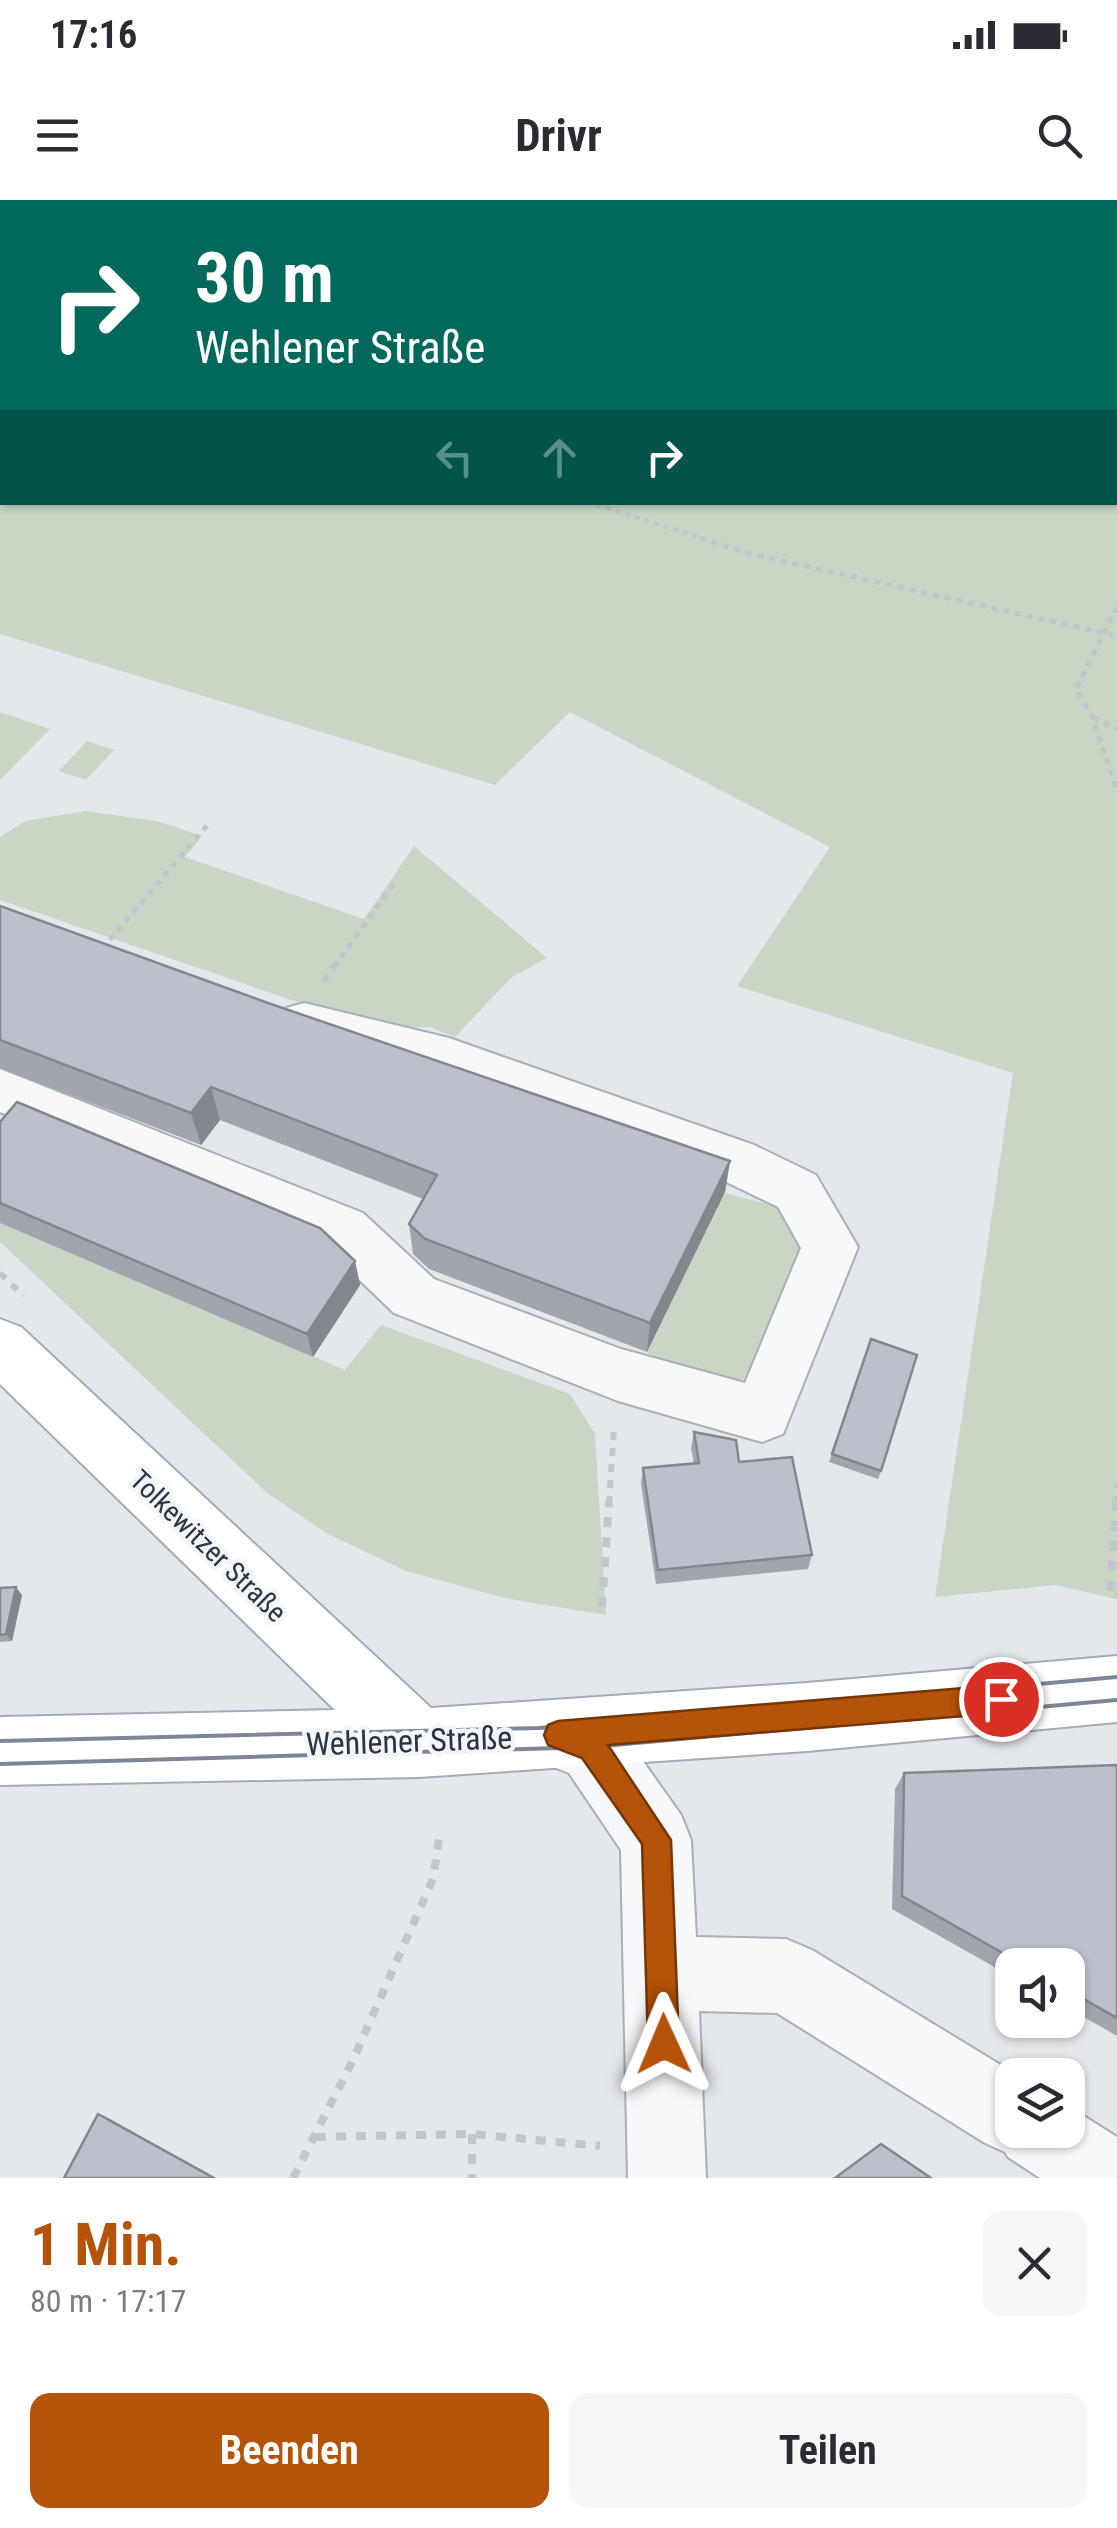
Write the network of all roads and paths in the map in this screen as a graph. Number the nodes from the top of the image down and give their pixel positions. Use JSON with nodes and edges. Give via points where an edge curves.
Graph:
{"nodes":[{"id":1,"x":596,"y":505,"type":"edge"},
{"id":2,"x":1117,"y":607,"type":"edge"},
{"id":3,"x":1104,"y":634,"type":"junction"},
{"id":4,"x":1117,"y":636,"type":"edge"},
{"id":5,"x":1092,"y":716,"type":"junction"},
{"id":6,"x":1117,"y":729,"type":"edge"},
{"id":7,"x":1117,"y":790,"type":"edge"},
{"id":8,"x":210,"y":822,"type":"dead end"},
{"id":9,"x":396,"y":882,"type":"dead end"},
{"id":10,"x":102,"y":950,"type":"edge"},
{"id":11,"x":278,"y":1013,"type":"joint"},
{"id":12,"x":0,"y":1090,"type":"edge"},
{"id":13,"x":0,"y":1345,"type":"edge"},
{"id":14,"x":618,"y":1376,"type":"junction"},
{"id":15,"x":1117,"y":1482,"type":"edge"},
{"id":16,"x":1117,"y":1594,"type":"edge"},
{"id":17,"x":602,"y":1606,"type":"dead end"},
{"id":18,"x":1117,"y":1688,"type":"edge"},
{"id":19,"x":558,"y":1735,"type":"junction"},
{"id":20,"x":418,"y":1743,"type":"junction"},
{"id":21,"x":0,"y":1751,"type":"edge"},
{"id":22,"x":440,"y":1832,"type":"dead end"},
{"id":23,"x":662,"y":1972,"type":"junction"},
{"id":24,"x":995,"y":2105,"type":"edge"},
{"id":25,"x":472,"y":2134,"type":"junction"},
{"id":26,"x":316,"y":2137,"type":"junction"},
{"id":27,"x":1064,"y":2148,"type":"edge"},
{"id":28,"x":667,"y":2165,"type":"edge"},
{"id":29,"x":292,"y":2178,"type":"edge"},
{"id":30,"x":472,"y":2178,"type":"edge"},
{"id":31,"x":1112,"y":2178,"type":"edge"}],
"edges":[{"from":1,"to":3,"type":"path","via":[[748,553]]},
{"from":2,"to":3,"type":"path"},
{"from":3,"to":4,"type":"path"},
{"from":3,"to":5,"type":"path","via":[[1076,689]]},
{"from":5,"to":6,"type":"path"},
{"from":5,"to":7,"type":"path"},
{"from":8,"to":10,"type":"path"},
{"from":9,"to":11,"type":"path"},
{"from":11,"to":14,"type":"street","via":[[449,1058],[736,1161],[797,1191],[830,1247],[762,1414]]},
{"from":12,"to":14,"type":"street","via":[[343,1229],[414,1296]]},
{"from":13,"to":20,"type":"main road","name":"Tolkewitzer Straße"},
{"from":14,"to":17,"type":"path"},
{"from":15,"to":16,"type":"path","via":[[1110,1595]]},
{"from":18,"to":19,"type":"main road","name":"Wehlener Straße"},
{"from":19,"to":20,"type":"main road","name":"Wehlener Straße"},
{"from":19,"to":23,"type":"street","via":[[592,1747],[656,1840]]},
{"from":20,"to":21,"type":"main road","name":"Wehlener Straße"},
{"from":22,"to":26,"type":"path","via":[[433,1879]]},
{"from":23,"to":24,"type":"street","via":[[786,1976]]},
{"from":23,"to":28,"type":"street"},
{"from":25,"to":26,"type":"path"},
{"from":25,"to":28,"type":"path"},
{"from":25,"to":30,"type":"path"},
{"from":26,"to":29,"type":"path"},
{"from":27,"to":31,"type":"street"}]}
